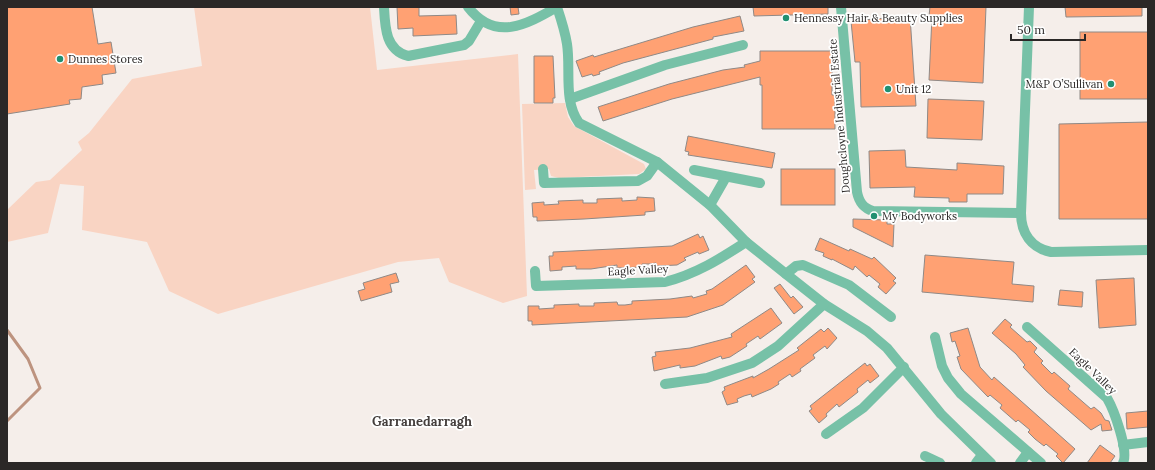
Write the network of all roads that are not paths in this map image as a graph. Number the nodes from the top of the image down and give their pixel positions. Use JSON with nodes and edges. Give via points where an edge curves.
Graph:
{"nodes":[{"id":1,"x":384,"y":7,"type":"edge"},
{"id":2,"x":468,"y":7,"type":"edge"},
{"id":3,"x":557,"y":7,"type":"edge"},
{"id":4,"x":841,"y":7,"type":"edge"},
{"id":5,"x":1029,"y":7,"type":"edge"},
{"id":6,"x":481,"y":21,"type":"junction"},
{"id":7,"x":744,"y":45,"type":"dead end"},
{"id":8,"x":570,"y":99,"type":"junction"},
{"id":9,"x":657,"y":162,"type":"junction"},
{"id":10,"x":543,"y":169,"type":"dead end"},
{"id":11,"x":694,"y":170,"type":"dead end"},
{"id":12,"x":726,"y":176,"type":"junction"},
{"id":13,"x":760,"y":183,"type":"dead end"},
{"id":14,"x":710,"y":204,"type":"junction"},
{"id":15,"x":1021,"y":213,"type":"junction"},
{"id":16,"x":746,"y":242,"type":"junction"},
{"id":17,"x":1148,"y":250,"type":"edge"},
{"id":18,"x":535,"y":271,"type":"dead end"},
{"id":19,"x":786,"y":274,"type":"junction"},
{"id":20,"x":824,"y":304,"type":"junction"},
{"id":21,"x":891,"y":317,"type":"dead end"},
{"id":22,"x":1027,"y":327,"type":"dead end"},
{"id":23,"x":935,"y":337,"type":"dead end"},
{"id":24,"x":904,"y":367,"type":"junction"},
{"id":25,"x":665,"y":384,"type":"dead end"},
{"id":26,"x":826,"y":434,"type":"dead end"},
{"id":27,"x":1148,"y":442,"type":"edge"},
{"id":28,"x":1123,"y":445,"type":"junction"},
{"id":29,"x":1028,"y":452,"type":"junction"},
{"id":30,"x":925,"y":456,"type":"dead end"},
{"id":31,"x":979,"y":459,"type":"edge"},
{"id":32,"x":940,"y":463,"type":"edge"},
{"id":33,"x":991,"y":463,"type":"edge"},
{"id":34,"x":1020,"y":463,"type":"edge"},
{"id":35,"x":1041,"y":463,"type":"edge"},
{"id":36,"x":1123,"y":463,"type":"edge"}],
"edges":[{"from":1,"to":6,"type":"street","via":[[385,30],[389,40],[394,49],[408,56],[464,45]]},
{"from":2,"to":6,"type":"street"},
{"from":3,"to":6,"type":"street","via":[[531,22],[518,26],[490,25]]},
{"from":3,"to":8,"type":"street","via":[[567,44]]},
{"from":4,"to":15,"type":"street","name":"Doughcloyne Industrial Estate","via":[[857,192],[860,202],[873,211]]},
{"from":5,"to":15,"type":"street"},
{"from":7,"to":8,"type":"street","via":[[665,65]]},
{"from":8,"to":9,"type":"street","via":[[573,113],[579,123]]},
{"from":9,"to":10,"type":"street","via":[[647,176],[638,181],[544,183]]},
{"from":9,"to":14,"type":"street"},
{"from":11,"to":12,"type":"street"},
{"from":12,"to":13,"type":"street"},
{"from":12,"to":14,"type":"street"},
{"from":14,"to":16,"type":"street"},
{"from":15,"to":17,"type":"street","via":[[1024,232],[1032,243],[1044,250]]},
{"from":16,"to":18,"type":"street","name":"Eagle Valley","via":[[715,263],[682,278],[665,282],[536,286]]},
{"from":16,"to":19,"type":"street"},
{"from":19,"to":20,"type":"street"},
{"from":19,"to":21,"type":"street","via":[[796,266],[803,265],[849,285]]},
{"from":20,"to":24,"type":"street","via":[[867,331]]},
{"from":20,"to":25,"type":"street","via":[[778,346],[752,363],[707,378]]},
{"from":22,"to":28,"type":"street","name":"Eagle Valley","via":[[1107,398]]},
{"from":23,"to":29,"type":"street","via":[[942,366],[948,378],[961,394]]},
{"from":24,"to":26,"type":"street","via":[[863,408]]},
{"from":24,"to":31,"type":"street"},
{"from":27,"to":28,"type":"street"},
{"from":28,"to":36,"type":"street","name":"Eagle Valley","via":[[1126,452]]},
{"from":29,"to":34,"type":"street"},
{"from":29,"to":35,"type":"street"},
{"from":30,"to":32,"type":"street"},
{"from":31,"to":33,"type":"street"}]}
